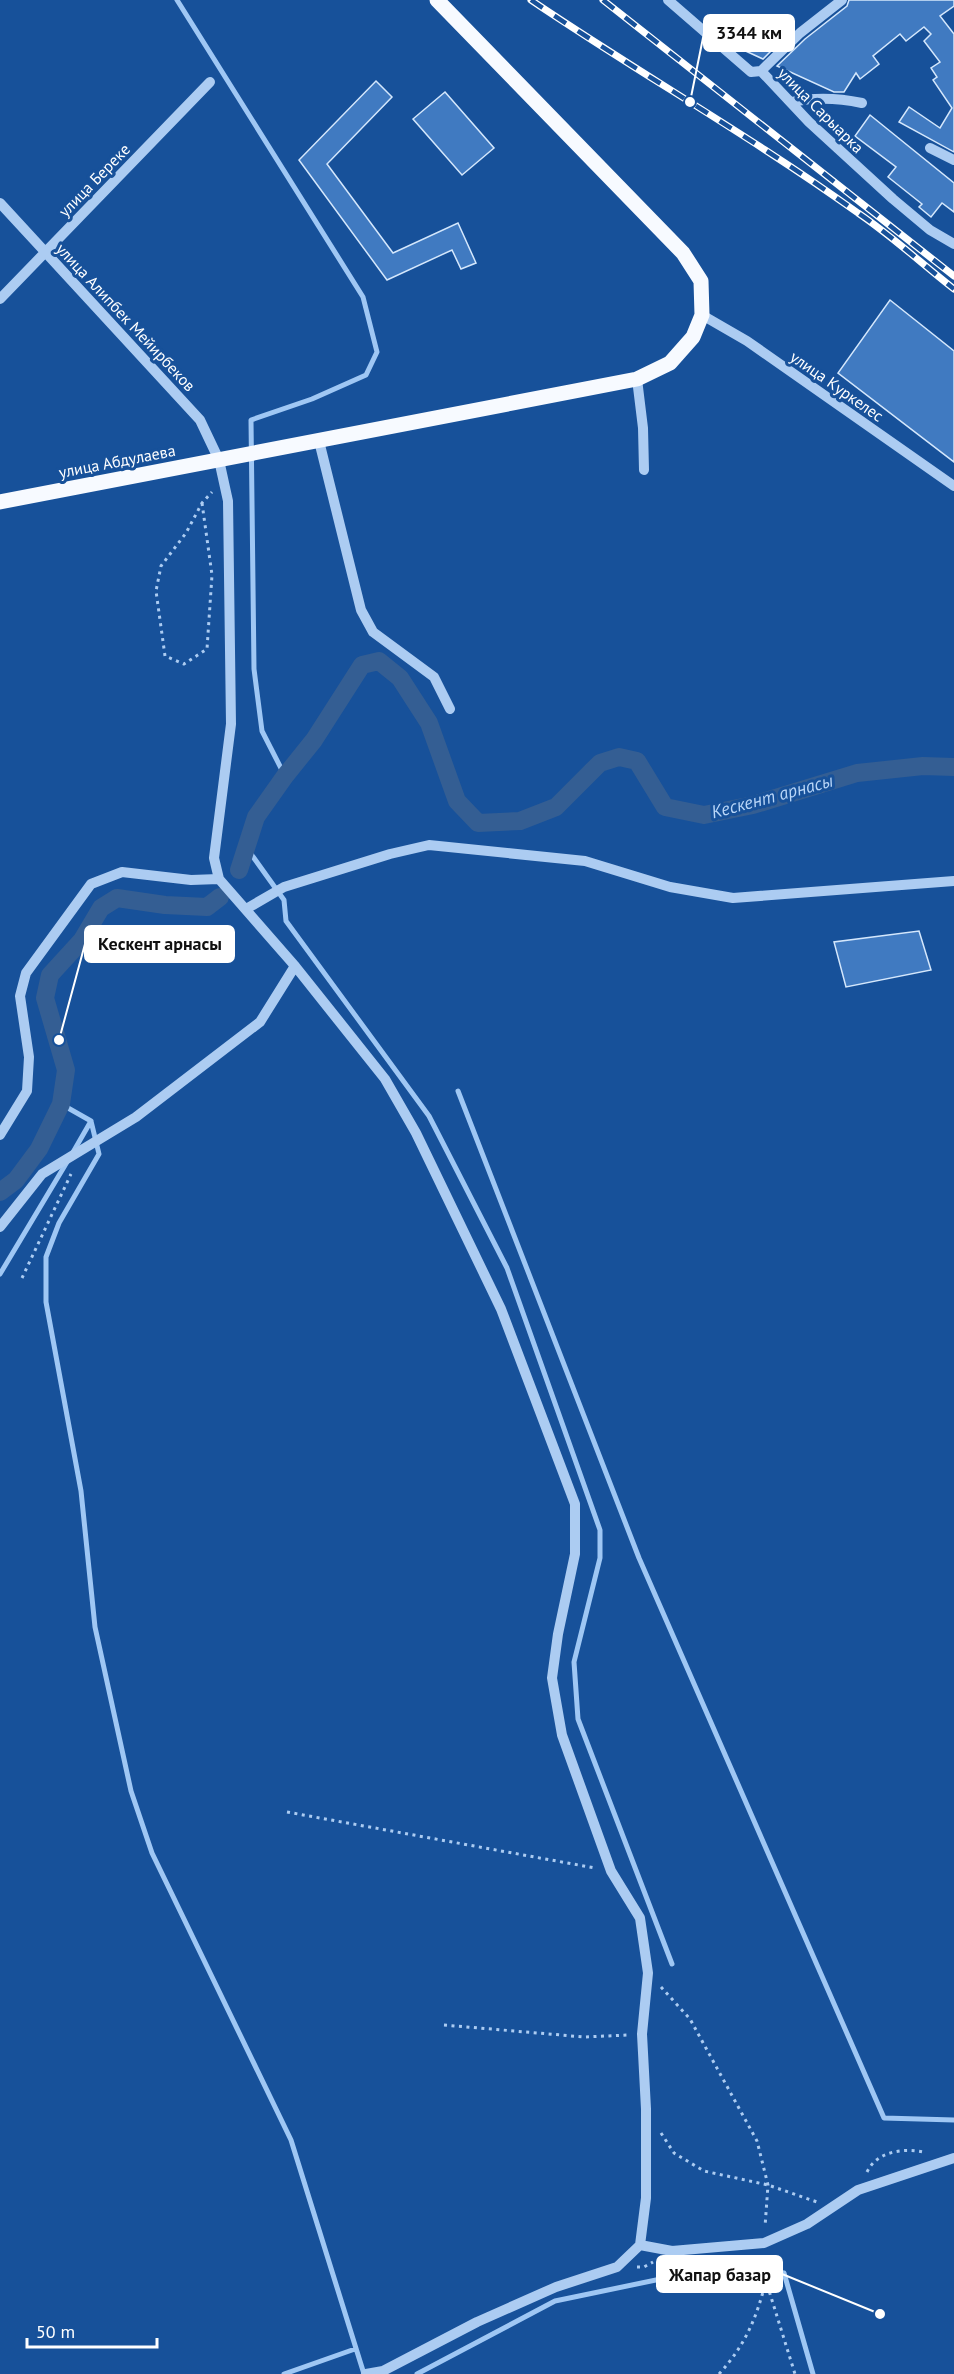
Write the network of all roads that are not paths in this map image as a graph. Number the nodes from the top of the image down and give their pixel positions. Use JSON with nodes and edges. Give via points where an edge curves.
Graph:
{"nodes":[{"id":1,"x":437,"y":0,"type":"edge"},
{"id":2,"x":668,"y":0,"type":"edge"},
{"id":3,"x":842,"y":0,"type":"edge"},
{"id":4,"x":761,"y":71,"type":"junction"},
{"id":5,"x":210,"y":82,"type":"dead end"},
{"id":6,"x":792,"y":102,"type":"junction"},
{"id":7,"x":862,"y":103,"type":"dead end"},
{"id":8,"x":930,"y":148,"type":"dead end"},
{"id":9,"x":954,"y":160,"type":"edge"},
{"id":10,"x":0,"y":202,"type":"edge"},
{"id":11,"x":954,"y":244,"type":"edge"},
{"id":12,"x":46,"y":252,"type":"junction"},
{"id":13,"x":0,"y":299,"type":"edge"},
{"id":14,"x":702,"y":315,"type":"junction"},
{"id":15,"x":637,"y":379,"type":"junction"},
{"id":16,"x":319,"y":441,"type":"junction"},
{"id":17,"x":219,"y":460,"type":"junction"},
{"id":18,"x":644,"y":470,"type":"dead end"},
{"id":19,"x":954,"y":486,"type":"edge"},
{"id":20,"x":0,"y":502,"type":"edge"},
{"id":21,"x":450,"y":710,"type":"dead end"},
{"id":22,"x":219,"y":879,"type":"junction"},
{"id":23,"x":954,"y":881,"type":"edge"},
{"id":24,"x":246,"y":909,"type":"junction"},
{"id":25,"x":295,"y":966,"type":"junction"},
{"id":26,"x":0,"y":1136,"type":"edge"},
{"id":27,"x":0,"y":1227,"type":"edge"},
{"id":28,"x":954,"y":2158,"type":"edge"},
{"id":29,"x":640,"y":2245,"type":"junction"},
{"id":30,"x":366,"y":2374,"type":"edge"}],
"edges":[{"from":1,"to":14,"type":"main road","via":[[683,253],[700,281]]},
{"from":2,"to":4,"type":"street","name":"улица Сарыарка","via":[[751,72]]},
{"from":3,"to":4,"type":"street"},
{"from":4,"to":6,"type":"street","name":"улица Сарыарка"},
{"from":5,"to":12,"type":"street","name":"улица Береке"},
{"from":6,"to":7,"type":"street","via":[[838,99]]},
{"from":6,"to":11,"type":"street","name":"улица Сарыарка","via":[[808,122],[892,200]]},
{"from":8,"to":9,"type":"street"},
{"from":10,"to":12,"type":"street","name":"улица Алипбек Мейирбеков"},
{"from":12,"to":13,"type":"street","name":"улица Береке"},
{"from":12,"to":17,"type":"street","name":"улица Алипбек Мейирбеков","via":[[200,420]]},
{"from":14,"to":15,"type":"main road","name":"улица Абдулаева","via":[[693,337],[670,363]]},
{"from":14,"to":19,"type":"street","name":"улица Куркелес","via":[[747,341]]},
{"from":15,"to":16,"type":"main road","name":"улица Абдулаева"},
{"from":15,"to":18,"type":"street"},
{"from":16,"to":17,"type":"main road","name":"улица Абдулаева"},
{"from":16,"to":21,"type":"street","via":[[361,610],[373,632],[434,677]]},
{"from":17,"to":20,"type":"main road","name":"улица Абдулаева"},
{"from":17,"to":22,"type":"street","name":"улица Алипбек Мейирбеков","via":[[228,501],[231,724],[214,858]]},
{"from":22,"to":24,"type":"street"},
{"from":22,"to":26,"type":"street","via":[[191,880],[122,872],[91,884],[26,973],[20,996],[29,1057],[27,1091]]},
{"from":23,"to":24,"type":"street","via":[[733,898],[670,888],[585,861],[429,845],[284,888]]},
{"from":24,"to":25,"type":"street"},
{"from":25,"to":27,"type":"street","via":[[260,1022],[136,1118],[42,1174]]},
{"from":25,"to":29,"type":"street","via":[[385,1078],[416,1133],[501,1309],[575,1504],[575,1554],[552,1678],[562,1735],[611,1871],[640,1918],[648,1973],[642,2034],[646,2198]]},
{"from":28,"to":29,"type":"street","via":[[858,2190],[807,2224],[764,2243],[672,2251]]},
{"from":29,"to":30,"type":"street","via":[[617,2267],[556,2287],[477,2322],[383,2372]]}]}
